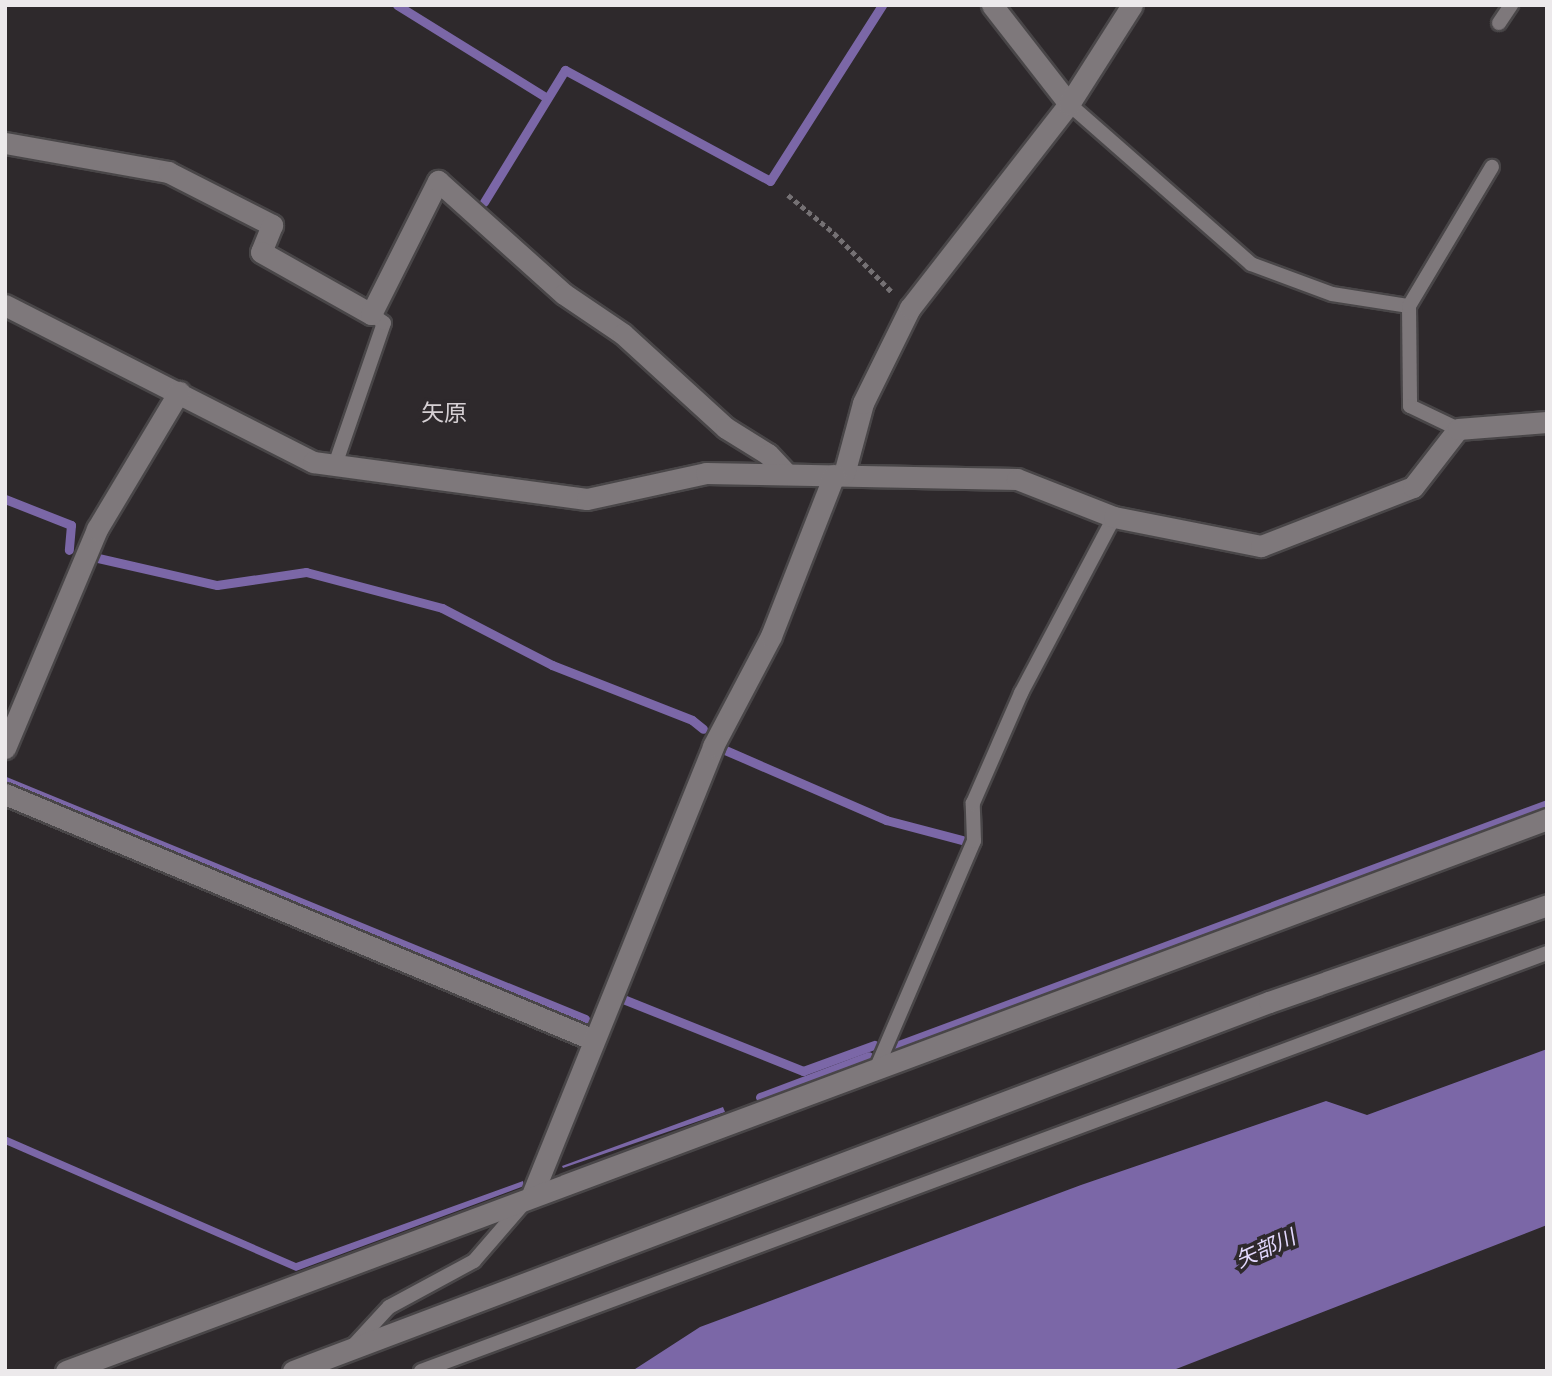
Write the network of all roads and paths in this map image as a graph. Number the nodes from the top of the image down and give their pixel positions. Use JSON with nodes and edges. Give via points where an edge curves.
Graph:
{"nodes":[{"id":1,"x":992,"y":5,"type":"edge"},
{"id":2,"x":1132,"y":5,"type":"edge"},
{"id":3,"x":1511,"y":5,"type":"edge"},
{"id":4,"x":1499,"y":23,"type":"dead end"},
{"id":5,"x":1069,"y":104,"type":"junction"},
{"id":6,"x":5,"y":144,"type":"edge"},
{"id":7,"x":1492,"y":167,"type":"dead end"},
{"id":8,"x":788,"y":195,"type":"dead end"},
{"id":9,"x":5,"y":306,"type":"edge"},
{"id":10,"x":1409,"y":306,"type":"junction"},
{"id":11,"x":910,"y":308,"type":"junction"},
{"id":12,"x":371,"y":314,"type":"junction"},
{"id":13,"x":179,"y":392,"type":"junction"},
{"id":14,"x":1547,"y":422,"type":"edge"},
{"id":15,"x":1458,"y":429,"type":"junction"},
{"id":16,"x":334,"y":465,"type":"junction"},
{"id":17,"x":786,"y":473,"type":"junction"},
{"id":18,"x":839,"y":475,"type":"junction"},
{"id":19,"x":1114,"y":517,"type":"junction"},
{"id":20,"x":5,"y":748,"type":"edge"},
{"id":21,"x":5,"y":794,"type":"edge"},
{"id":22,"x":1547,"y":819,"type":"edge"},
{"id":23,"x":1547,"y":905,"type":"edge"},
{"id":24,"x":1547,"y":953,"type":"edge"},
{"id":25,"x":594,"y":1040,"type":"junction"},
{"id":26,"x":877,"y":1067,"type":"junction"},
{"id":27,"x":532,"y":1195,"type":"junction"},
{"id":28,"x":348,"y":1352,"type":"junction"},
{"id":29,"x":66,"y":1371,"type":"edge"},
{"id":30,"x":293,"y":1371,"type":"edge"},
{"id":31,"x":421,"y":1371,"type":"edge"}],
"edges":[{"from":1,"to":5,"type":"street"},
{"from":2,"to":5,"type":"street"},
{"from":3,"to":4,"type":"lane"},
{"from":5,"to":10,"type":"lane","via":[[1251,264],[1332,294]]},
{"from":5,"to":11,"type":"street"},
{"from":6,"to":12,"type":"street","via":[[168,172],[272,225],[261,252]]},
{"from":7,"to":10,"type":"lane"},
{"from":8,"to":11,"type":"path"},
{"from":9,"to":13,"type":"street"},
{"from":10,"to":15,"type":"lane","via":[[1410,406]]},
{"from":11,"to":18,"type":"street","via":[[863,403]]},
{"from":12,"to":16,"type":"lane","via":[[384,323]]},
{"from":12,"to":17,"type":"street","via":[[438,181],[564,295],[623,334],[726,428],[768,454]]},
{"from":13,"to":16,"type":"street","via":[[313,462]]},
{"from":13,"to":20,"type":"street","via":[[97,529]]},
{"from":14,"to":15,"type":"street"},
{"from":15,"to":19,"type":"street","via":[[1413,487],[1261,546]]},
{"from":16,"to":17,"type":"street","via":[[586,499],[706,473]]},
{"from":17,"to":18,"type":"street"},
{"from":18,"to":19,"type":"street","via":[[1017,479]]},
{"from":18,"to":25,"type":"street","via":[[771,636],[713,746]]},
{"from":19,"to":26,"type":"lane","via":[[1021,693],[973,803],[974,841]]},
{"from":21,"to":25,"type":"street"},
{"from":22,"to":26,"type":"street"},
{"from":23,"to":28,"type":"street","via":[[1256,1007]]},
{"from":24,"to":31,"type":"lane"},
{"from":25,"to":27,"type":"street"},
{"from":26,"to":27,"type":"street"},
{"from":27,"to":28,"type":"lane","via":[[474,1261],[389,1307]]},
{"from":27,"to":29,"type":"street"},
{"from":28,"to":30,"type":"street"}]}
